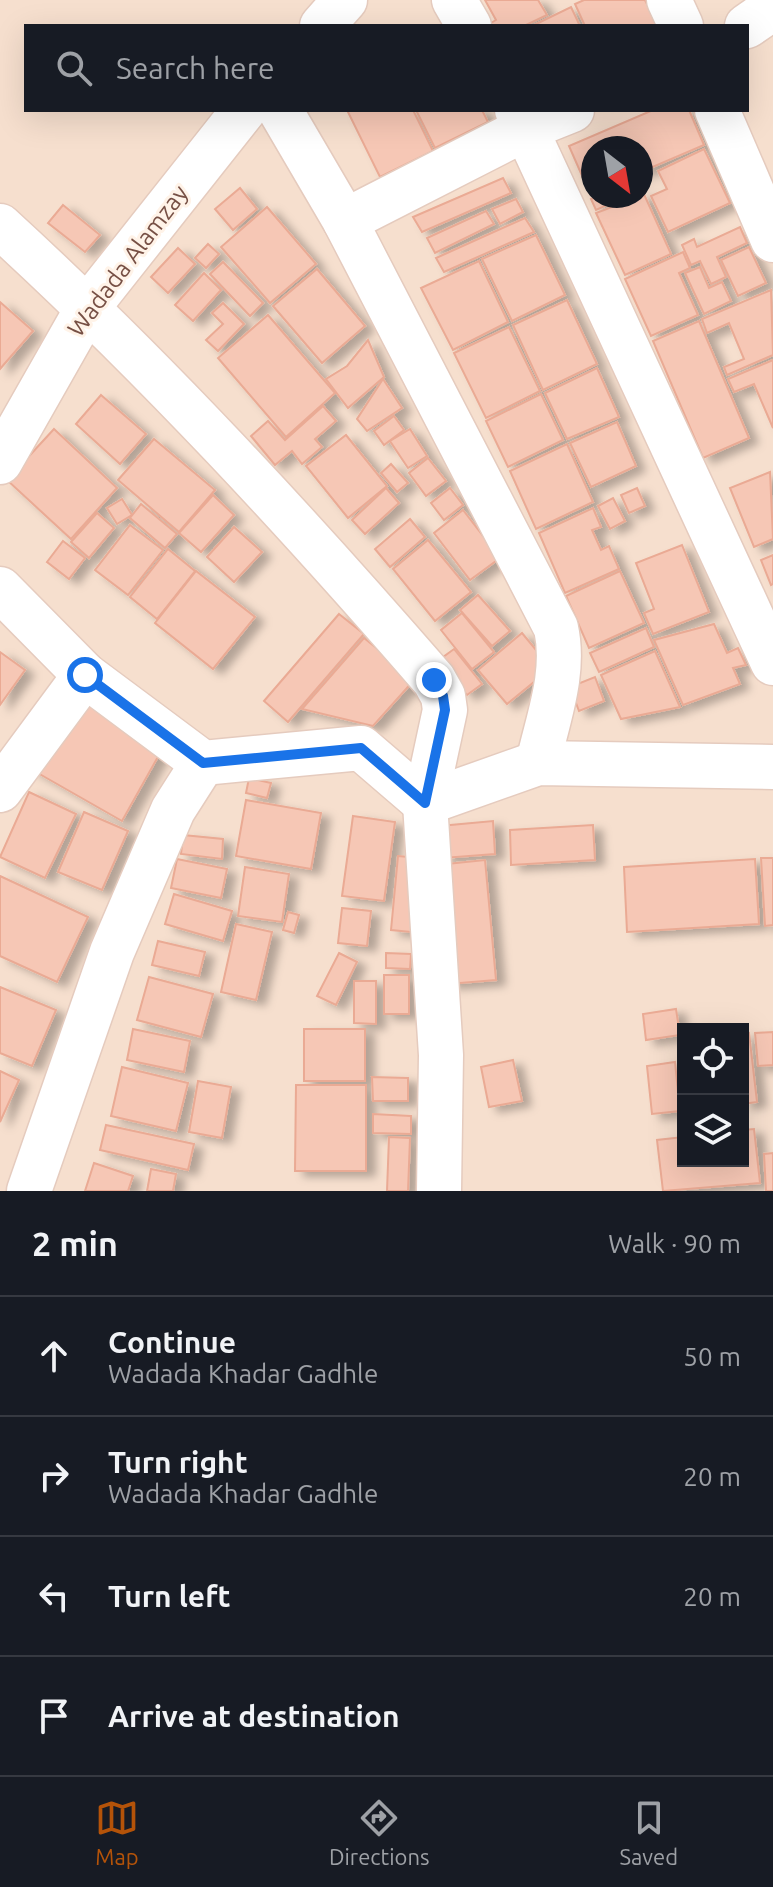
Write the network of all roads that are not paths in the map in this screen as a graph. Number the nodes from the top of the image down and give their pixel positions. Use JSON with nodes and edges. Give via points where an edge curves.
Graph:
{"nodes":[{"id":1,"x":345,"y":0,"type":"edge"},
{"id":2,"x":454,"y":0,"type":"edge"},
{"id":3,"x":669,"y":0,"type":"edge"},
{"id":4,"x":773,"y":8,"type":"edge"},
{"id":5,"x":324,"y":24,"type":"edge"},
{"id":6,"x":468,"y":24,"type":"edge"},
{"id":7,"x":680,"y":24,"type":"edge"},
{"id":8,"x":749,"y":25,"type":"edge"},
{"id":9,"x":242,"y":112,"type":"edge"},
{"id":10,"x":281,"y":112,"type":"edge"},
{"id":11,"x":561,"y":112,"type":"edge"},
{"id":12,"x":718,"y":112,"type":"edge"},
{"id":13,"x":522,"y":119,"type":"edge"},
{"id":14,"x":345,"y":221,"type":"junction"},
{"id":15,"x":0,"y":226,"type":"edge"},
{"id":16,"x":773,"y":240,"type":"edge"},
{"id":17,"x":88,"y":307,"type":"junction"},
{"id":18,"x":0,"y":462,"type":"edge"},
{"id":19,"x":0,"y":589,"type":"edge"},
{"id":20,"x":773,"y":663,"type":"edge"},
{"id":21,"x":85,"y":675,"type":"junction"},
{"id":22,"x":203,"y":763,"type":"junction"},
{"id":23,"x":538,"y":763,"type":"junction"},
{"id":24,"x":773,"y":767,"type":"edge"},
{"id":25,"x":0,"y":790,"type":"edge"},
{"id":26,"x":425,"y":803,"type":"junction"},
{"id":27,"x":29,"y":1191,"type":"edge"},
{"id":28,"x":439,"y":1191,"type":"edge"}],
"edges":[{"from":1,"to":5,"type":"street"},
{"from":2,"to":6,"type":"street"},
{"from":3,"to":7,"type":"street"},
{"from":4,"to":8,"type":"street"},
{"from":9,"to":17,"type":"street","name":"Wadada Alamzay"},
{"from":10,"to":14,"type":"street"},
{"from":11,"to":13,"type":"street"},
{"from":12,"to":16,"type":"street"},
{"from":13,"to":14,"type":"street"},
{"from":13,"to":20,"type":"street"},
{"from":14,"to":23,"type":"street","via":[[556,628],[559,673]]},
{"from":15,"to":17,"type":"street"},
{"from":17,"to":18,"type":"street","name":"Wadada Alamzay"},
{"from":17,"to":26,"type":"street","via":[[434,680],[445,710]]},
{"from":19,"to":21,"type":"street"},
{"from":21,"to":22,"type":"street"},
{"from":21,"to":25,"type":"street"},
{"from":22,"to":26,"type":"street","via":[[361,748]]},
{"from":22,"to":27,"type":"street","via":[[173,810],[112,952]]},
{"from":23,"to":24,"type":"street"},
{"from":23,"to":26,"type":"street"},
{"from":26,"to":28,"type":"street","via":[[441,1055]]}]}
